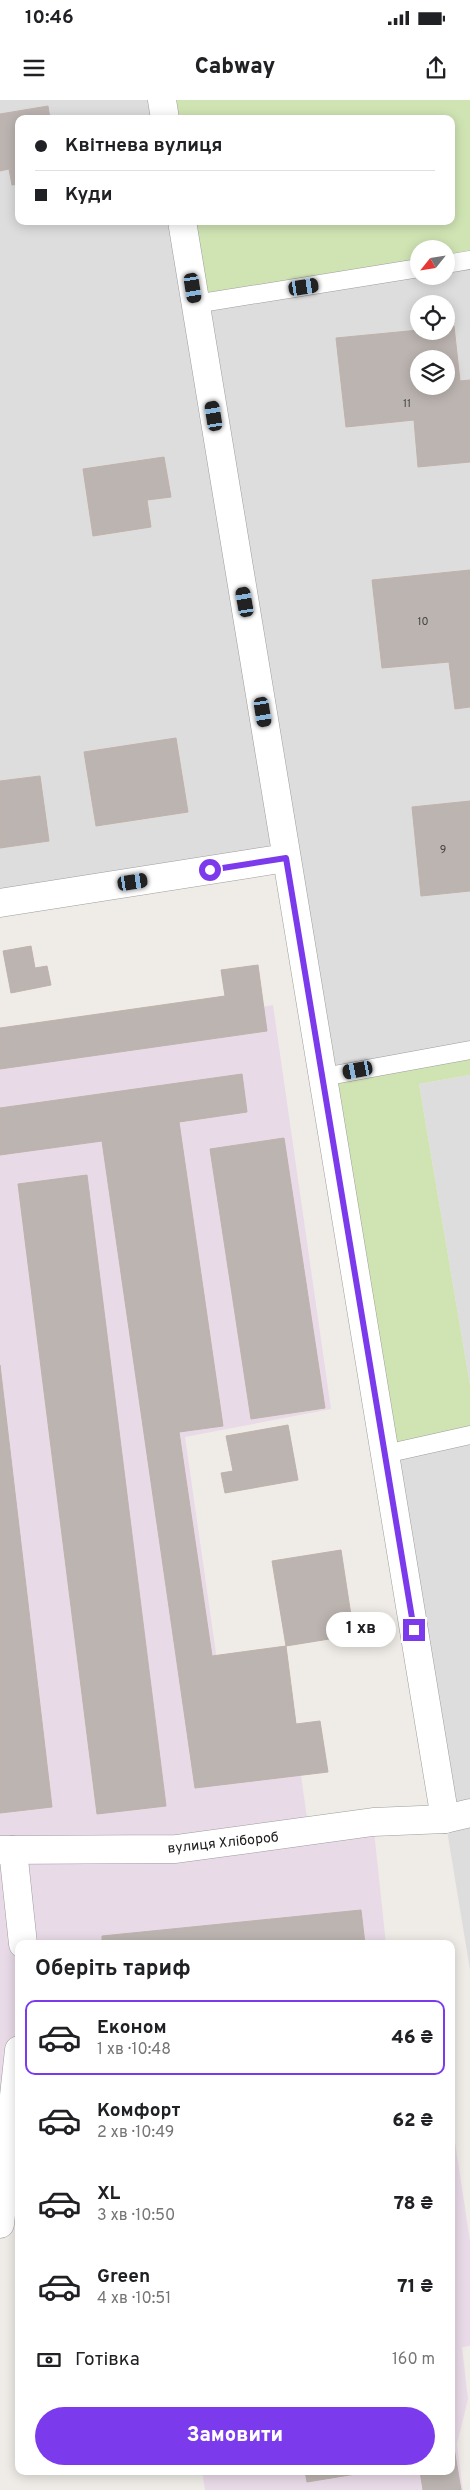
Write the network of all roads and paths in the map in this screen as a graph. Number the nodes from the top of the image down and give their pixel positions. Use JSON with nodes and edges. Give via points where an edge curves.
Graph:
{"nodes":[{"id":1,"x":162,"y":100,"type":"edge"},
{"id":2,"x":164,"y":115,"type":"edge"},
{"id":3,"x":183,"y":225,"type":"edge"},
{"id":4,"x":470,"y":260,"type":"edge"},
{"id":5,"x":455,"y":262,"type":"edge"},
{"id":6,"x":410,"y":269,"type":"edge"},
{"id":7,"x":196,"y":304,"type":"junction"},
{"id":8,"x":286,"y":858,"type":"junction"},
{"id":9,"x":0,"y":903,"type":"edge"},
{"id":10,"x":470,"y":1050,"type":"edge"},
{"id":11,"x":323,"y":1077,"type":"junction"},
{"id":12,"x":470,"y":1436,"type":"edge"},
{"id":13,"x":385,"y":1454,"type":"junction"},
{"id":14,"x":458,"y":1816,"type":"edge"},
{"id":15,"x":6,"y":1850,"type":"edge"},
{"id":16,"x":21,"y":1940,"type":"edge"},
{"id":17,"x":15,"y":2087,"type":"edge"},
{"id":18,"x":0,"y":2224,"type":"edge"}],
"edges":[{"from":1,"to":2,"type":"street"},
{"from":3,"to":7,"type":"street"},
{"from":4,"to":5,"type":"lane"},
{"from":6,"to":7,"type":"lane"},
{"from":7,"to":8,"type":"street"},
{"from":8,"to":9,"type":"street"},
{"from":8,"to":11,"type":"street"},
{"from":10,"to":11,"type":"lane"},
{"from":11,"to":13,"type":"street"},
{"from":12,"to":13,"type":"lane"},
{"from":13,"to":14,"type":"street"},
{"from":14,"to":15,"type":"street","name":"вулиця Хлібороб","via":[[373,1822],[176,1849]]},
{"from":15,"to":16,"type":"street"},
{"from":17,"to":18,"type":"street"}]}
